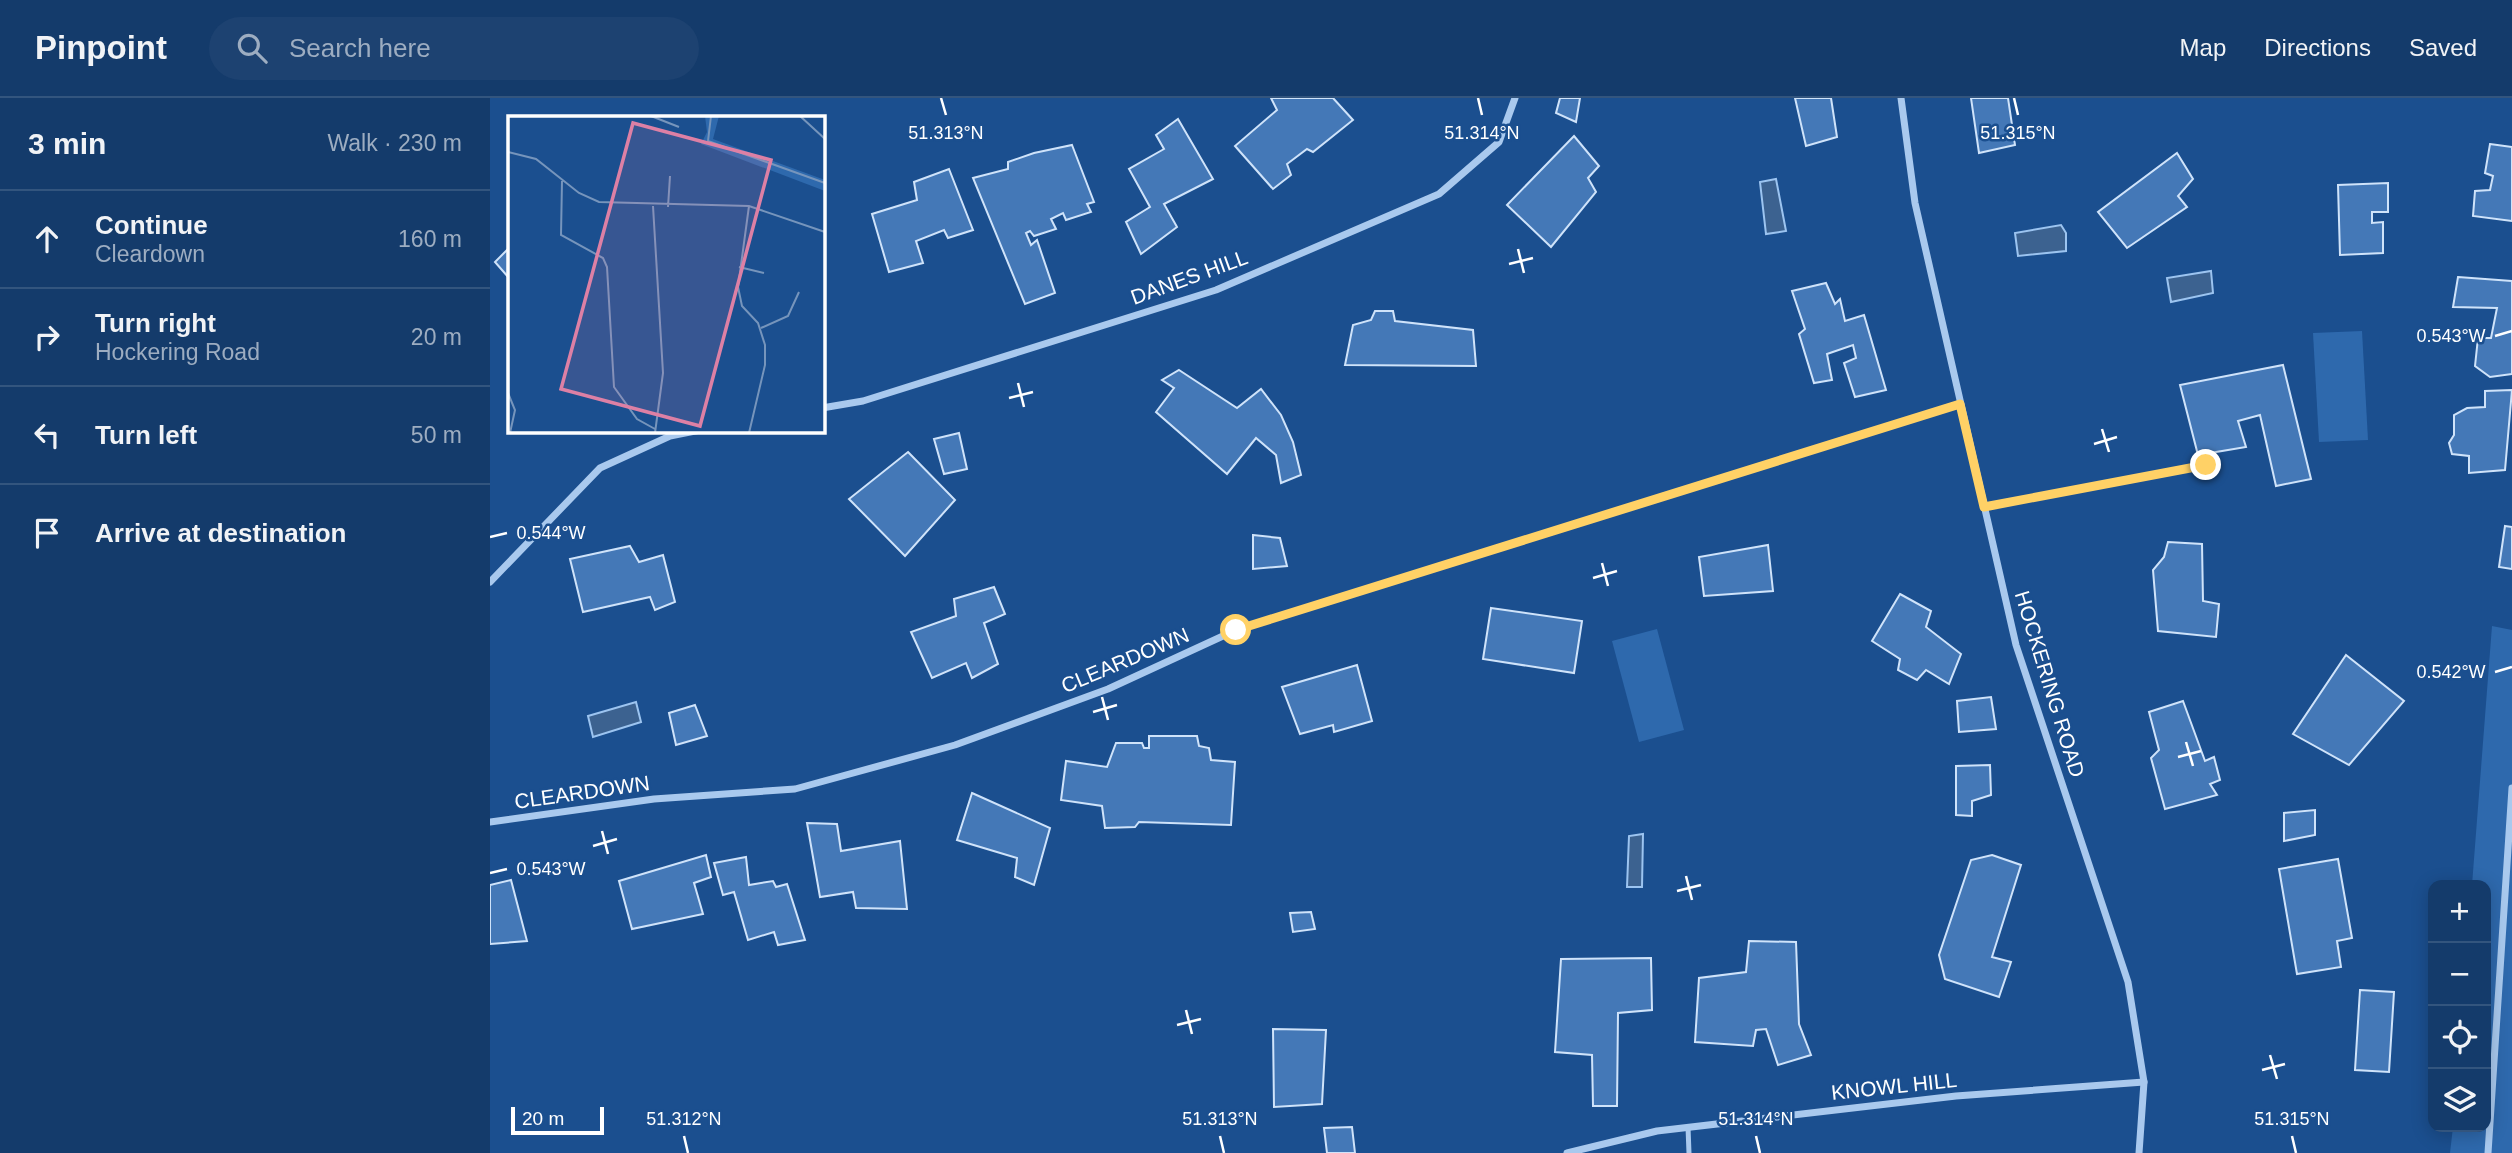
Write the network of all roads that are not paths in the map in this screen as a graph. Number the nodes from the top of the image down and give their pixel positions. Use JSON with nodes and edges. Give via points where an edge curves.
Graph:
{"nodes":[{"id":1,"x":1515,"y":98,"type":"edge"},
{"id":2,"x":1901,"y":98,"type":"edge"},
{"id":3,"x":1960,"y":404,"type":"junction"},
{"id":4,"x":824,"y":408,"type":"edge"},
{"id":5,"x":690,"y":432,"type":"edge"},
{"id":6,"x":2206,"y":465,"type":"dead end"},
{"id":7,"x":1984,"y":507,"type":"junction"},
{"id":8,"x":490,"y":582,"type":"edge"},
{"id":9,"x":2512,"y":788,"type":"edge"},
{"id":10,"x":490,"y":822,"type":"edge"},
{"id":11,"x":2144,"y":1082,"type":"junction"},
{"id":12,"x":1688,"y":1127,"type":"junction"},
{"id":13,"x":1567,"y":1153,"type":"edge"},
{"id":14,"x":1689,"y":1153,"type":"edge"},
{"id":15,"x":2139,"y":1153,"type":"edge"},
{"id":16,"x":2488,"y":1153,"type":"edge"}],
"edges":[{"from":1,"to":4,"type":"street","name":"DANES HILL","via":[[1499,142],[1439,194],[1216,290],[863,401]]},
{"from":2,"to":3,"type":"street","name":"HOCKERING ROAD","via":[[1915,203]]},
{"from":3,"to":7,"type":"street","name":"HOCKERING ROAD"},
{"from":3,"to":10,"type":"street","name":"CLEARDOWN","via":[[1236,630],[1108,689],[941,749],[795,789],[654,799]]},
{"from":5,"to":8,"type":"street","via":[[670,436],[600,468]]},
{"from":6,"to":7,"type":"lane"},
{"from":7,"to":11,"type":"street","name":"HOCKERING ROAD","via":[[2016,645],[2128,982]]},
{"from":9,"to":16,"type":"street"},
{"from":11,"to":12,"type":"street","name":"KNOWL HILL","via":[[1956,1097]]},
{"from":11,"to":15,"type":"street","name":"HOCKERING ROAD"},
{"from":12,"to":13,"type":"street","name":"KNOWL HILL"},
{"from":12,"to":14,"type":"lane"}]}
